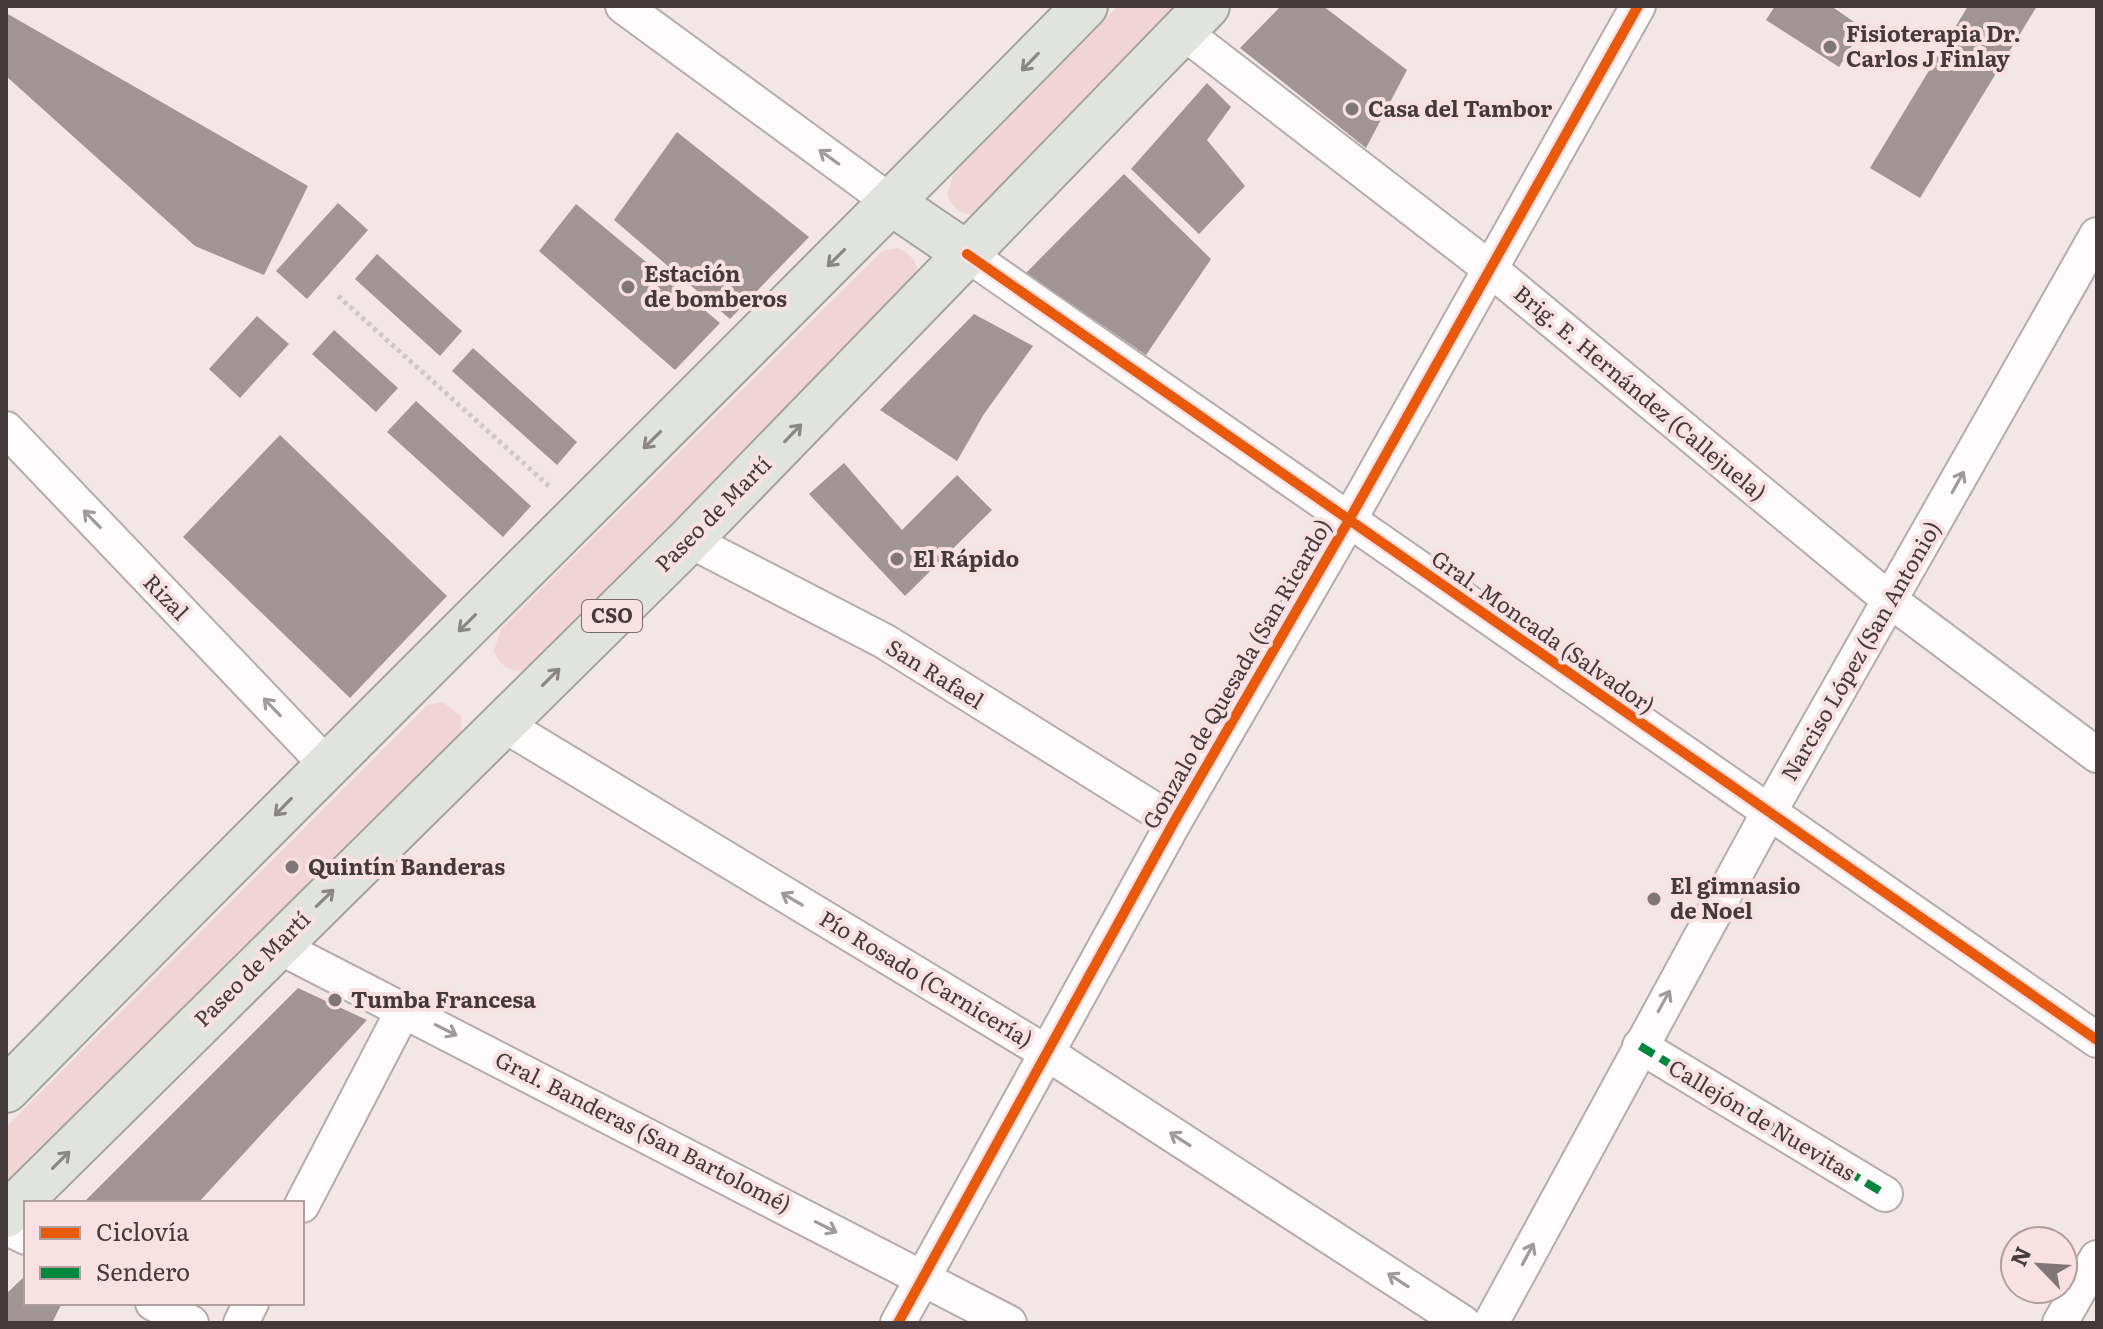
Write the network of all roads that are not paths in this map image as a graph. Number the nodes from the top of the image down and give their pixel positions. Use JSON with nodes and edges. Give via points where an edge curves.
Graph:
{"nodes":[{"id":1,"x":623,"y":6,"type":"edge"},
{"id":2,"x":1085,"y":6,"type":"edge"},
{"id":3,"x":1638,"y":6,"type":"edge"},
{"id":4,"x":1194,"y":19,"type":"edge"},
{"id":5,"x":892,"y":203,"type":"junction"},
{"id":6,"x":2097,"y":235,"type":"edge"},
{"id":7,"x":967,"y":254,"type":"junction"},
{"id":8,"x":1489,"y":268,"type":"junction"},
{"id":9,"x":6,"y":429,"type":"edge"},
{"id":10,"x":1349,"y":520,"type":"junction"},
{"id":11,"x":689,"y":540,"type":"junction"},
{"id":12,"x":1891,"y":601,"type":"junction"},
{"id":13,"x":503,"y":724,"type":"junction"},
{"id":14,"x":2097,"y":755,"type":"edge"},
{"id":15,"x":326,"y":764,"type":"junction"},
{"id":16,"x":1768,"y":814,"type":"junction"},
{"id":17,"x":1174,"y":822,"type":"junction"},
{"id":18,"x":276,"y":945,"type":"junction"},
{"id":19,"x":404,"y":1009,"type":"junction"},
{"id":20,"x":2097,"y":1040,"type":"edge"},
{"id":21,"x":1640,"y":1046,"type":"junction"},
{"id":22,"x":1047,"y":1053,"type":"junction"},
{"id":23,"x":6,"y":1090,"type":"edge"},
{"id":24,"x":1885,"y":1194,"type":"dead end"},
{"id":25,"x":304,"y":1201,"type":"edge"},
{"id":26,"x":6,"y":1215,"type":"edge"},
{"id":27,"x":6,"y":1227,"type":"edge"},
{"id":28,"x":24,"y":1236,"type":"edge"},
{"id":29,"x":2097,"y":1258,"type":"edge"},
{"id":30,"x":923,"y":1277,"type":"junction"},
{"id":31,"x":157,"y":1305,"type":"edge"},
{"id":32,"x":250,"y":1305,"type":"edge"},
{"id":33,"x":191,"y":1323,"type":"edge"},
{"id":34,"x":241,"y":1323,"type":"edge"},
{"id":35,"x":898,"y":1323,"type":"edge"},
{"id":36,"x":1009,"y":1323,"type":"edge"},
{"id":37,"x":1463,"y":1323,"type":"edge"},
{"id":38,"x":1491,"y":1323,"type":"edge"},
{"id":39,"x":2060,"y":1323,"type":"edge"}],
"edges":[{"from":5,"to":1,"type":"street","one_way":true},
{"from":2,"to":5,"type":"main road","one_way":true},
{"from":3,"to":8,"type":"street","name":"Gonzalo de Quesada (San Ricardo)"},
{"from":4,"to":7,"type":"main road","name":"Paseo de Martí","number":"CSO"},
{"from":4,"to":8,"type":"street","name":"Brig. E. Hernández (Callejuela)"},
{"from":5,"to":7,"type":"main road"},
{"from":5,"to":15,"type":"main road","one_way":true},
{"from":12,"to":6,"type":"street","name":"Narciso López (San Antonio)","one_way":true},
{"from":7,"to":10,"type":"street","name":"Gral. Moncada (Salvador)"},
{"from":11,"to":7,"type":"main road","name":"Paseo de Martí","number":"CSO","one_way":true},
{"from":8,"to":10,"type":"street","name":"Gonzalo de Quesada (San Ricardo)"},
{"from":8,"to":12,"type":"street","name":"Brig. E. Hernández (Callejuela)"},
{"from":15,"to":9,"type":"street","name":"Rizal","one_way":true},
{"from":10,"to":16,"type":"street","name":"Gral. Moncada (Salvador)"},
{"from":10,"to":17,"type":"street","name":"Gonzalo de Quesada (San Ricardo)"},
{"from":13,"to":11,"type":"main road","name":"Paseo de Martí","number":"CSO","one_way":true},
{"from":11,"to":17,"type":"street","name":"San Rafael","via":[[884,641]]},
{"from":12,"to":14,"type":"street","name":"Brig. E. Hernández (Callejuela)"},
{"from":12,"to":16,"type":"street","name":"Narciso López (San Antonio)"},
{"from":18,"to":13,"type":"main road","name":"Paseo de Martí","number":"CSO","one_way":true},
{"from":22,"to":13,"type":"street","name":"Pío Rosado (Carnicería)","one_way":true},
{"from":15,"to":23,"type":"main road","one_way":true},
{"from":16,"to":20,"type":"street","name":"Gral. Moncada (Salvador)"},
{"from":21,"to":16,"type":"street","name":"Narciso López (San Antonio)","one_way":true},
{"from":17,"to":22,"type":"street","name":"Gonzalo de Quesada (San Ricardo)"},
{"from":18,"to":19,"type":"street","name":"Gral. Banderas (San Bartolomé)"},
{"from":26,"to":18,"type":"main road","name":"Paseo de Martí","number":"CSO","one_way":true},
{"from":19,"to":25,"type":"street"},
{"from":19,"to":30,"type":"street","name":"Gral. Banderas (San Bartolomé)","one_way":true},
{"from":21,"to":24,"type":"street","name":"Callejón de Nuevitas"},
{"from":38,"to":21,"type":"street","name":"Narciso López (San Antonio)","one_way":true},
{"from":22,"to":30,"type":"street","name":"Gonzalo de Quesada (San Ricardo)"},
{"from":37,"to":22,"type":"street","name":"Pío Rosado (Carnicería)","one_way":true},
{"from":27,"to":28,"type":"street"},
{"from":29,"to":39,"type":"street"},
{"from":30,"to":35,"type":"street","name":"Gonzalo de Quesada (San Ricardo)"},
{"from":30,"to":36,"type":"street","name":"Gral. Banderas (San Bartolomé)"},
{"from":31,"to":33,"type":"street"},
{"from":32,"to":34,"type":"street"}]}
